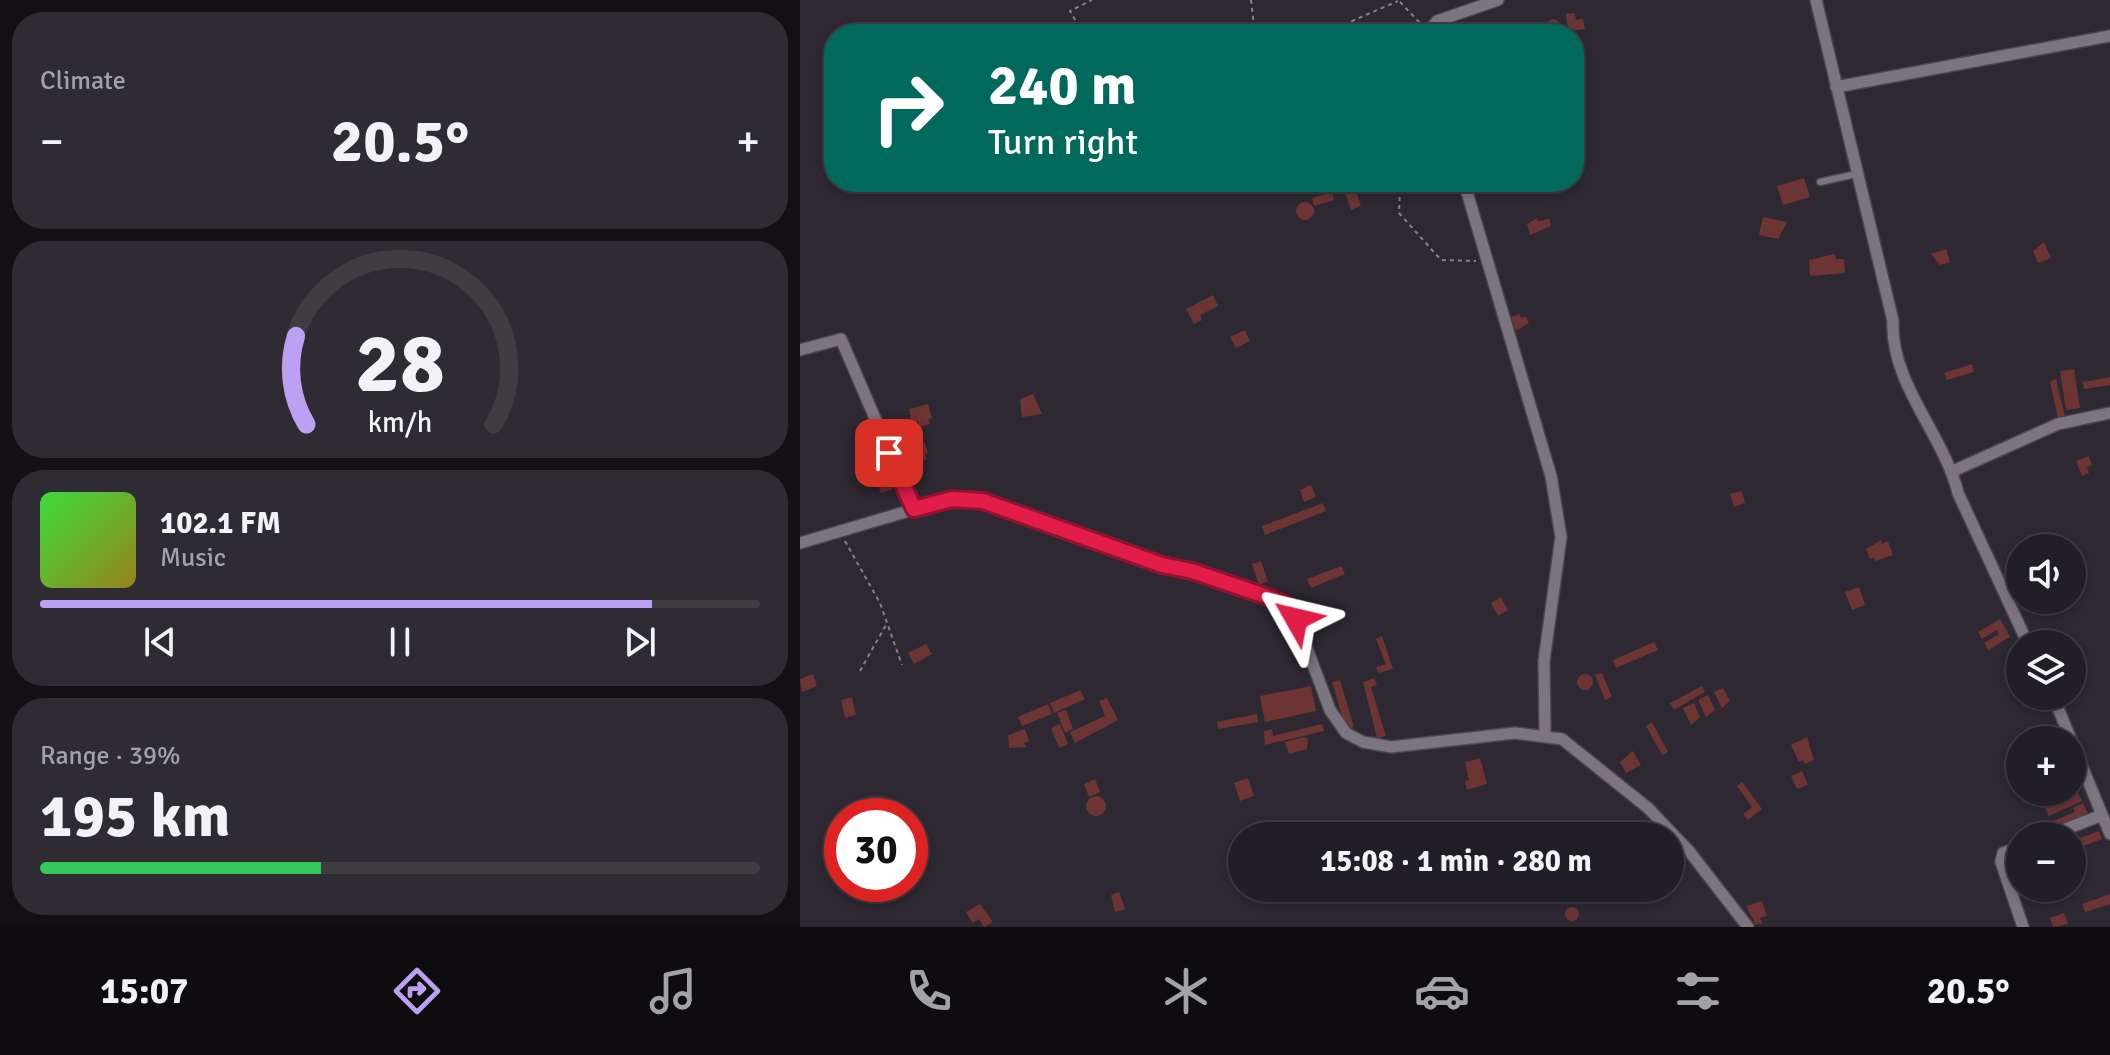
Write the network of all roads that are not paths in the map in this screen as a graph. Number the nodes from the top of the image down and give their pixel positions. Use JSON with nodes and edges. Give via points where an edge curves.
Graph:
{"nodes":[{"id":1,"x":1498,"y":0,"type":"edge"},
{"id":2,"x":1816,"y":0,"type":"edge"},
{"id":3,"x":1437,"y":24,"type":"edge"},
{"id":4,"x":2110,"y":36,"type":"edge"},
{"id":5,"x":1836,"y":87,"type":"junction"},
{"id":6,"x":1856,"y":174,"type":"junction"},
{"id":7,"x":1820,"y":182,"type":"dead end"},
{"id":8,"x":1467,"y":192,"type":"edge"},
{"id":9,"x":800,"y":350,"type":"edge"},
{"id":10,"x":2110,"y":413,"type":"edge"},
{"id":11,"x":1953,"y":471,"type":"junction"},
{"id":12,"x":914,"y":509,"type":"junction"},
{"id":13,"x":800,"y":543,"type":"edge"},
{"id":14,"x":2022,"y":630,"type":"edge"},
{"id":15,"x":2059,"y":710,"type":"edge"},
{"id":16,"x":1545,"y":734,"type":"junction"},
{"id":17,"x":2102,"y":815,"type":"junction"},
{"id":18,"x":2084,"y":822,"type":"edge"},
{"id":19,"x":2110,"y":834,"type":"edge"},
{"id":20,"x":2006,"y":852,"type":"edge"},
{"id":21,"x":2006,"y":877,"type":"edge"},
{"id":22,"x":2015,"y":902,"type":"edge"},
{"id":23,"x":1748,"y":927,"type":"edge"},
{"id":24,"x":2023,"y":927,"type":"edge"}],
"edges":[{"from":1,"to":3,"type":"street"},
{"from":2,"to":5,"type":"street"},
{"from":4,"to":5,"type":"street"},
{"from":5,"to":6,"type":"street"},
{"from":6,"to":7,"type":"lane"},
{"from":6,"to":11,"type":"street","via":[[1898,361]]},
{"from":8,"to":16,"type":"street","via":[[1561,523],[1544,661]]},
{"from":9,"to":12,"type":"street","via":[[841,339]]},
{"from":10,"to":11,"type":"street","via":[[2058,424]]},
{"from":11,"to":14,"type":"street","via":[[1958,493]]},
{"from":12,"to":13,"type":"street"},
{"from":12,"to":16,"type":"street","via":[[952,499],[983,501],[1287,605],[1335,719],[1363,742],[1391,747]]},
{"from":15,"to":17,"type":"street"},
{"from":16,"to":23,"type":"street","via":[[1572,745],[1648,808]]},
{"from":17,"to":18,"type":"street"},
{"from":17,"to":19,"type":"street"},
{"from":20,"to":21,"type":"street","via":[[2001,862]]},
{"from":22,"to":24,"type":"street"}]}
